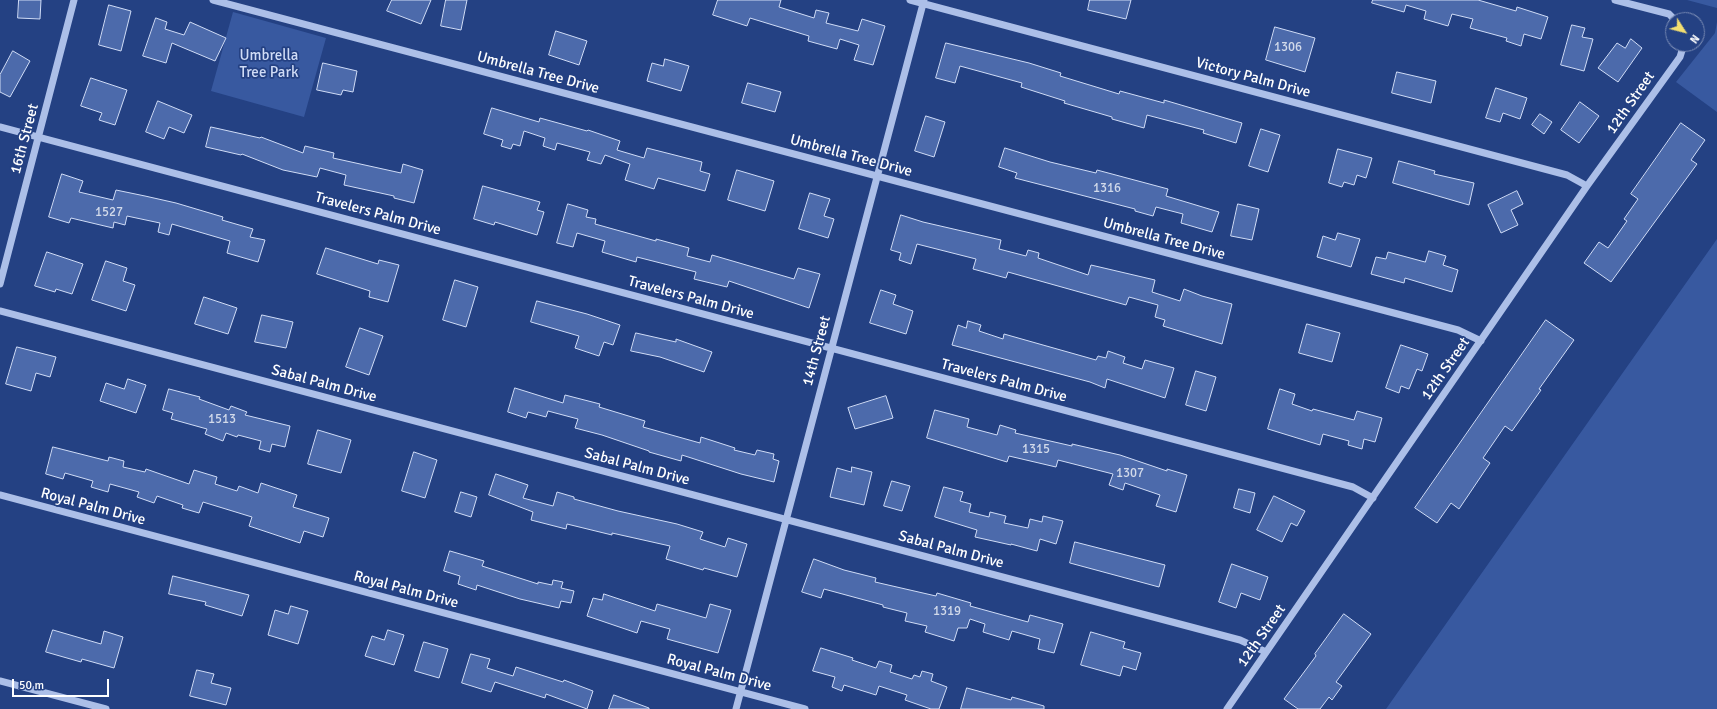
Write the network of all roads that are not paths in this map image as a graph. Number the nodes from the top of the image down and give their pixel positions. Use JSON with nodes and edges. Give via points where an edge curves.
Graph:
{"nodes":[{"id":1,"x":74,"y":0,"type":"edge"},
{"id":2,"x":213,"y":0,"type":"edge"},
{"id":3,"x":910,"y":0,"type":"edge"},
{"id":4,"x":1615,"y":0,"type":"edge"},
{"id":5,"x":924,"y":2,"type":"edge"},
{"id":6,"x":1665,"y":13,"type":"edge"},
{"id":7,"x":1682,"y":52,"type":"edge"},
{"id":8,"x":0,"y":127,"type":"edge"},
{"id":9,"x":38,"y":138,"type":"junction"},
{"id":10,"x":877,"y":176,"type":"junction"},
{"id":11,"x":1588,"y":186,"type":"junction"},
{"id":12,"x":0,"y":284,"type":"edge"},
{"id":13,"x":0,"y":311,"type":"edge"},
{"id":14,"x":1481,"y":341,"type":"junction"},
{"id":15,"x":831,"y":348,"type":"junction"},
{"id":16,"x":0,"y":495,"type":"edge"},
{"id":17,"x":1373,"y":498,"type":"junction"},
{"id":18,"x":786,"y":520,"type":"junction"},
{"id":19,"x":1266,"y":652,"type":"junction"},
{"id":20,"x":0,"y":681,"type":"edge"},
{"id":21,"x":740,"y":692,"type":"junction"},
{"id":22,"x":106,"y":709,"type":"edge"},
{"id":23,"x":736,"y":709,"type":"edge"},
{"id":24,"x":805,"y":709,"type":"edge"},
{"id":25,"x":1227,"y":709,"type":"edge"}],
"edges":[{"from":1,"to":9,"type":"street","name":"16th Street"},
{"from":2,"to":10,"type":"street","name":"Umbrella Tree Drive"},
{"from":3,"to":5,"type":"street","name":"Victory Palm Drive"},
{"from":4,"to":6,"type":"street"},
{"from":5,"to":10,"type":"street","name":"14th Street"},
{"from":5,"to":11,"type":"street","name":"Victory Palm Drive","via":[[1567,175]]},
{"from":7,"to":11,"type":"street","name":"12th Street"},
{"from":8,"to":9,"type":"street","name":"Travelers Palm Drive"},
{"from":9,"to":12,"type":"street","name":"16th Street"},
{"from":9,"to":15,"type":"street","name":"Travelers Palm Drive"},
{"from":10,"to":14,"type":"street","name":"Umbrella Tree Drive","via":[[1458,330]]},
{"from":10,"to":15,"type":"street","name":"14th Street"},
{"from":11,"to":14,"type":"street","name":"12th Street"},
{"from":13,"to":18,"type":"street","name":"Sabal Palm Drive"},
{"from":14,"to":17,"type":"street","name":"12th Street"},
{"from":15,"to":17,"type":"street","name":"Travelers Palm Drive","via":[[1353,487]]},
{"from":15,"to":18,"type":"street","name":"14th Street"},
{"from":16,"to":21,"type":"street","name":"Royal Palm Drive"},
{"from":17,"to":19,"type":"street","name":"12th Street"},
{"from":18,"to":19,"type":"street","name":"Sabal Palm Drive","via":[[1240,640]]},
{"from":18,"to":21,"type":"street","name":"14th Street"},
{"from":19,"to":25,"type":"street","name":"12th Street"},
{"from":20,"to":22,"type":"street"},
{"from":21,"to":23,"type":"street","name":"14th Street"},
{"from":21,"to":24,"type":"street","name":"Royal Palm Drive"}]}
